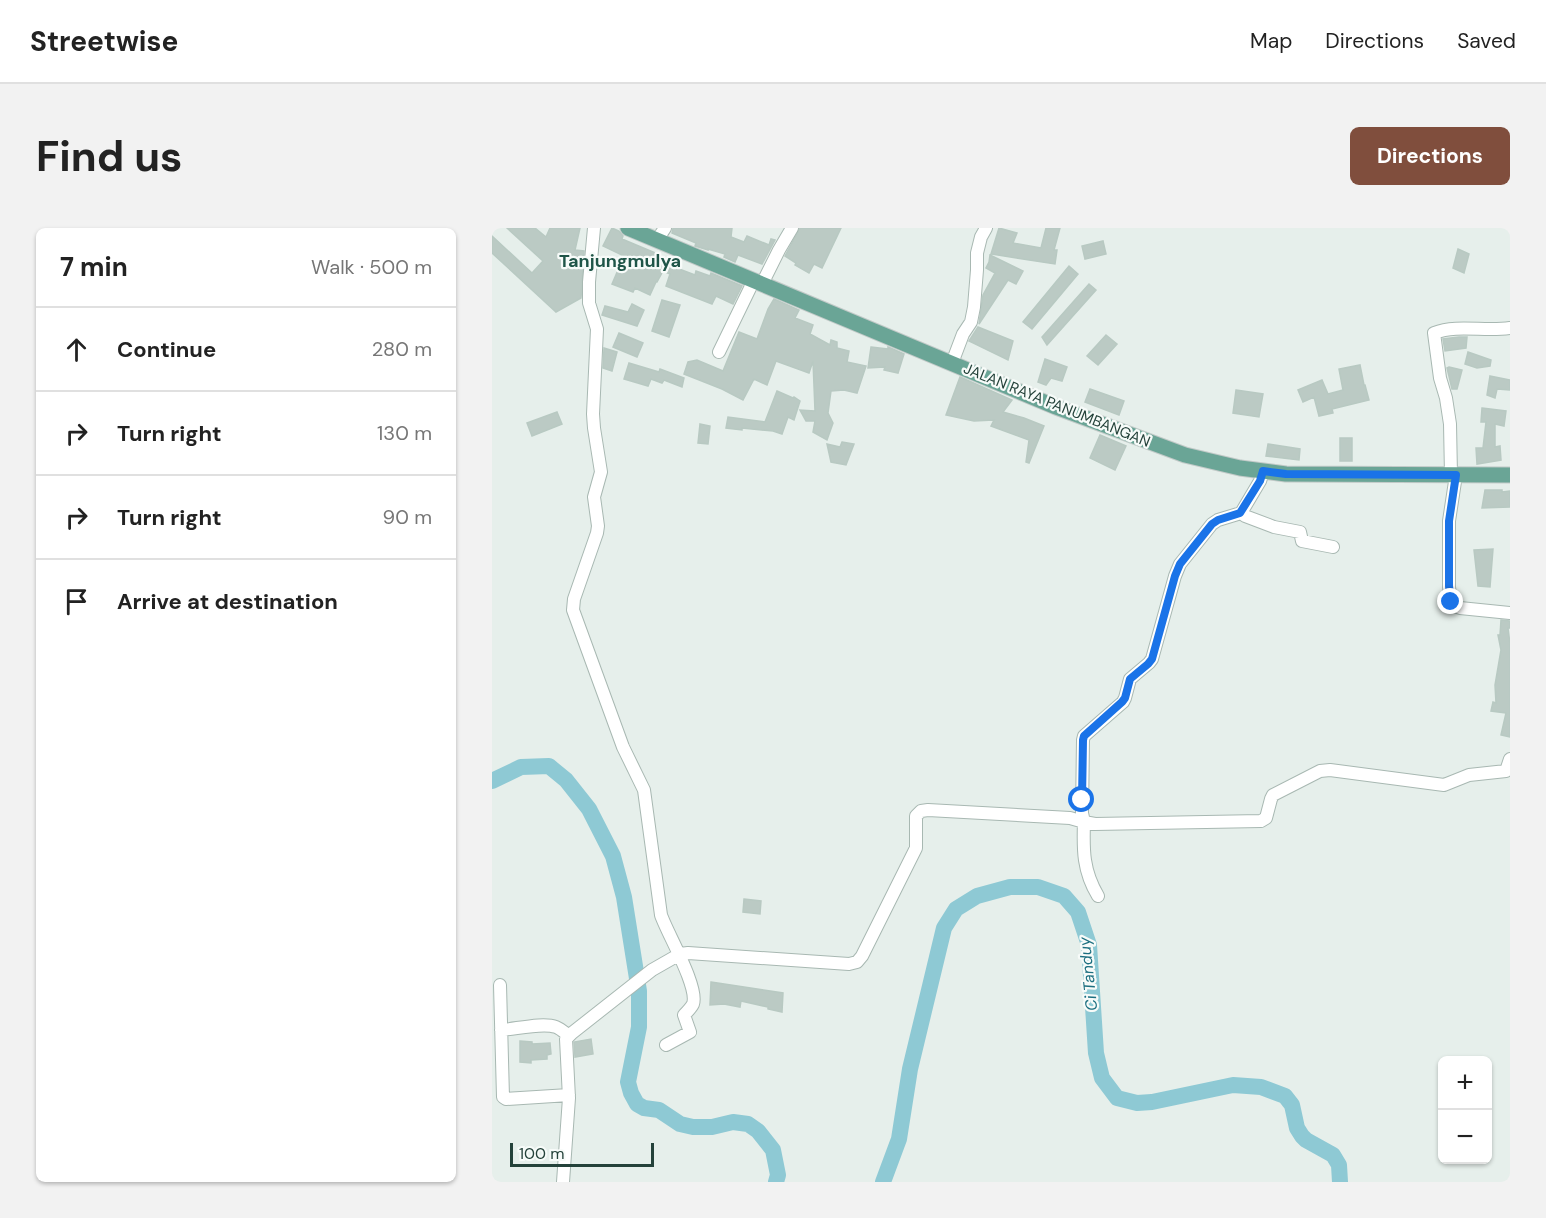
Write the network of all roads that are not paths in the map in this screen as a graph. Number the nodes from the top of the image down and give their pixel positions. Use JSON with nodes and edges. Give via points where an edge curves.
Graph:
{"nodes":[{"id":1,"x":594,"y":228,"type":"edge"},
{"id":2,"x":628,"y":228,"type":"edge"},
{"id":3,"x":792,"y":228,"type":"edge"},
{"id":4,"x":986,"y":228,"type":"edge"},
{"id":5,"x":661,"y":234,"type":"edge"},
{"id":6,"x":758,"y":282,"type":"junction"},
{"id":7,"x":1510,"y":328,"type":"edge"},
{"id":8,"x":719,"y":352,"type":"dead end"},
{"id":9,"x":952,"y":363,"type":"junction"},
{"id":10,"x":1263,"y":471,"type":"junction"},
{"id":11,"x":1453,"y":475,"type":"junction"},
{"id":12,"x":1510,"y":475,"type":"edge"},
{"id":13,"x":1240,"y":513,"type":"junction"},
{"id":14,"x":1333,"y":547,"type":"dead end"},
{"id":15,"x":1510,"y":613,"type":"edge"},
{"id":16,"x":1510,"y":759,"type":"edge"},
{"id":17,"x":1084,"y":822,"type":"junction"},
{"id":18,"x":1098,"y":896,"type":"dead end"},
{"id":19,"x":680,"y":954,"type":"junction"},
{"id":20,"x":500,"y":984,"type":"dead end"},
{"id":21,"x":501,"y":1030,"type":"junction"},
{"id":22,"x":569,"y":1036,"type":"junction"},
{"id":23,"x":666,"y":1045,"type":"dead end"},
{"id":24,"x":497,"y":1054,"type":"edge"},
{"id":25,"x":569,"y":1095,"type":"junction"},
{"id":26,"x":563,"y":1182,"type":"edge"}],
"edges":[{"from":1,"to":19,"type":"street","via":[[589,297],[597,329],[593,414],[601,472],[594,497],[597,533],[573,610],[623,747],[644,790],[658,904]]},
{"from":2,"to":5,"type":"main road","name":"JALAN RAYA PANUMBANGAN"},
{"from":3,"to":6,"type":"street"},
{"from":4,"to":9,"type":"street","via":[[977,253],[971,322]]},
{"from":5,"to":6,"type":"main road","name":"JALAN RAYA PANUMBANGAN"},
{"from":6,"to":8,"type":"street"},
{"from":6,"to":9,"type":"main road","name":"JALAN RAYA PANUMBANGAN"},
{"from":7,"to":11,"type":"street","via":[[1434,332],[1450,424]]},
{"from":9,"to":10,"type":"main road","name":"JALAN RAYA PANUMBANGAN","via":[[1185,455]]},
{"from":10,"to":11,"type":"main road","name":"JALAN RAYA PANUMBANGAN"},
{"from":10,"to":13,"type":"street"},
{"from":11,"to":12,"type":"main road","name":"JALAN RAYA PANUMBANGAN"},
{"from":11,"to":15,"type":"street","via":[[1449,521],[1452,605]]},
{"from":13,"to":14,"type":"street","via":[[1274,527],[1300,532],[1302,541]]},
{"from":13,"to":17,"type":"street","via":[[1215,521],[1180,564],[1151,661],[1130,679],[1122,702],[1084,736]]},
{"from":16,"to":17,"type":"street","via":[[1506,771],[1469,775],[1444,785],[1320,771],[1273,795],[1266,818],[1261,821]]},
{"from":17,"to":18,"type":"street","via":[[1087,873]]},
{"from":17,"to":19,"type":"street","via":[[1070,818],[919,812],[916,848],[862,956],[854,964]]},
{"from":19,"to":22,"type":"street","via":[[652,970]]},
{"from":19,"to":23,"type":"street","via":[[694,995],[693,1005],[684,1015],[690,1032]]},
{"from":20,"to":21,"type":"street"},
{"from":21,"to":22,"type":"street","via":[[552,1026]]},
{"from":21,"to":24,"type":"street"},
{"from":22,"to":25,"type":"street"},
{"from":24,"to":25,"type":"street","via":[[504,1098]]},
{"from":25,"to":26,"type":"street"}]}
